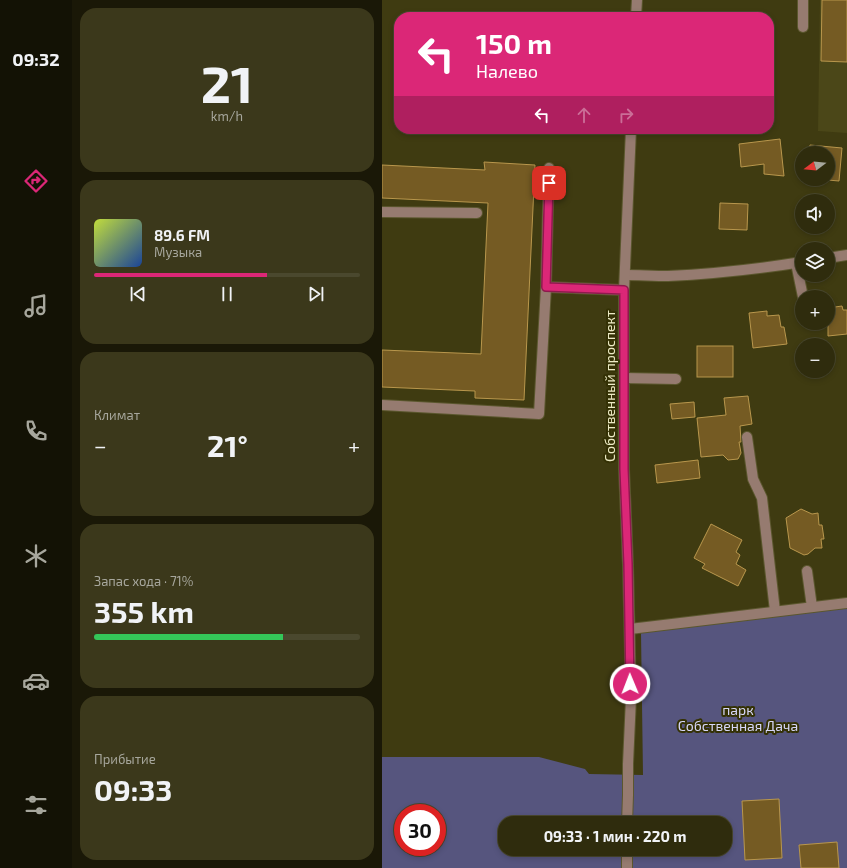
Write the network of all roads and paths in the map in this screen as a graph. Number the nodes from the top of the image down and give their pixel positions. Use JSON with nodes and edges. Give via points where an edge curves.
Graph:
{"nodes":[{"id":1,"x":637,"y":0,"type":"edge"},
{"id":2,"x":803,"y":0,"type":"edge"},
{"id":3,"x":636,"y":12,"type":"edge"},
{"id":4,"x":803,"y":27,"type":"dead end"},
{"id":5,"x":631,"y":134,"type":"edge"},
{"id":6,"x":549,"y":168,"type":"dead end"},
{"id":7,"x":382,"y":212,"type":"edge"},
{"id":8,"x":477,"y":213,"type":"dead end"},
{"id":9,"x":847,"y":255,"type":"edge"},
{"id":10,"x":835,"y":257,"type":"edge"},
{"id":11,"x":795,"y":264,"type":"edge"},
{"id":12,"x":625,"y":275,"type":"junction"},
{"id":13,"x":546,"y":287,"type":"junction"},
{"id":14,"x":624,"y":290,"type":"junction"},
{"id":15,"x":624,"y":378,"type":"junction"},
{"id":16,"x":676,"y":380,"type":"dead end"},
{"id":17,"x":382,"y":405,"type":"edge"},
{"id":18,"x":747,"y":437,"type":"dead end"},
{"id":19,"x":807,"y":571,"type":"dead end"},
{"id":20,"x":847,"y":603,"type":"edge"},
{"id":21,"x":812,"y":607,"type":"junction"},
{"id":22,"x":775,"y":611,"type":"junction"},
{"id":23,"x":630,"y":629,"type":"junction"},
{"id":24,"x":627,"y":816,"type":"edge"},
{"id":25,"x":627,"y":856,"type":"edge"},
{"id":26,"x":627,"y":868,"type":"edge"}],
"edges":[{"from":1,"to":3,"type":"street"},
{"from":2,"to":4,"type":"street"},
{"from":5,"to":12,"type":"street","name":"Собственный проспект"},
{"from":6,"to":13,"type":"street"},
{"from":7,"to":8,"type":"street"},
{"from":9,"to":10,"type":"street"},
{"from":11,"to":12,"type":"street","via":[[666,276]]},
{"from":12,"to":14,"type":"street","name":"Собственный проспект"},
{"from":13,"to":14,"type":"street"},
{"from":13,"to":17,"type":"street","via":[[538,414]]},
{"from":14,"to":15,"type":"street","name":"Собственный проспект"},
{"from":15,"to":16,"type":"street"},
{"from":15,"to":23,"type":"street","name":"Собственный проспект","via":[[624,469]]},
{"from":18,"to":22,"type":"street","via":[[753,479],[762,498]]},
{"from":19,"to":21,"type":"street"},
{"from":20,"to":21,"type":"street"},
{"from":21,"to":22,"type":"street"},
{"from":22,"to":23,"type":"street"},
{"from":23,"to":24,"type":"street","name":"Собственный проспект","via":[[631,698]]},
{"from":25,"to":26,"type":"street"}]}
